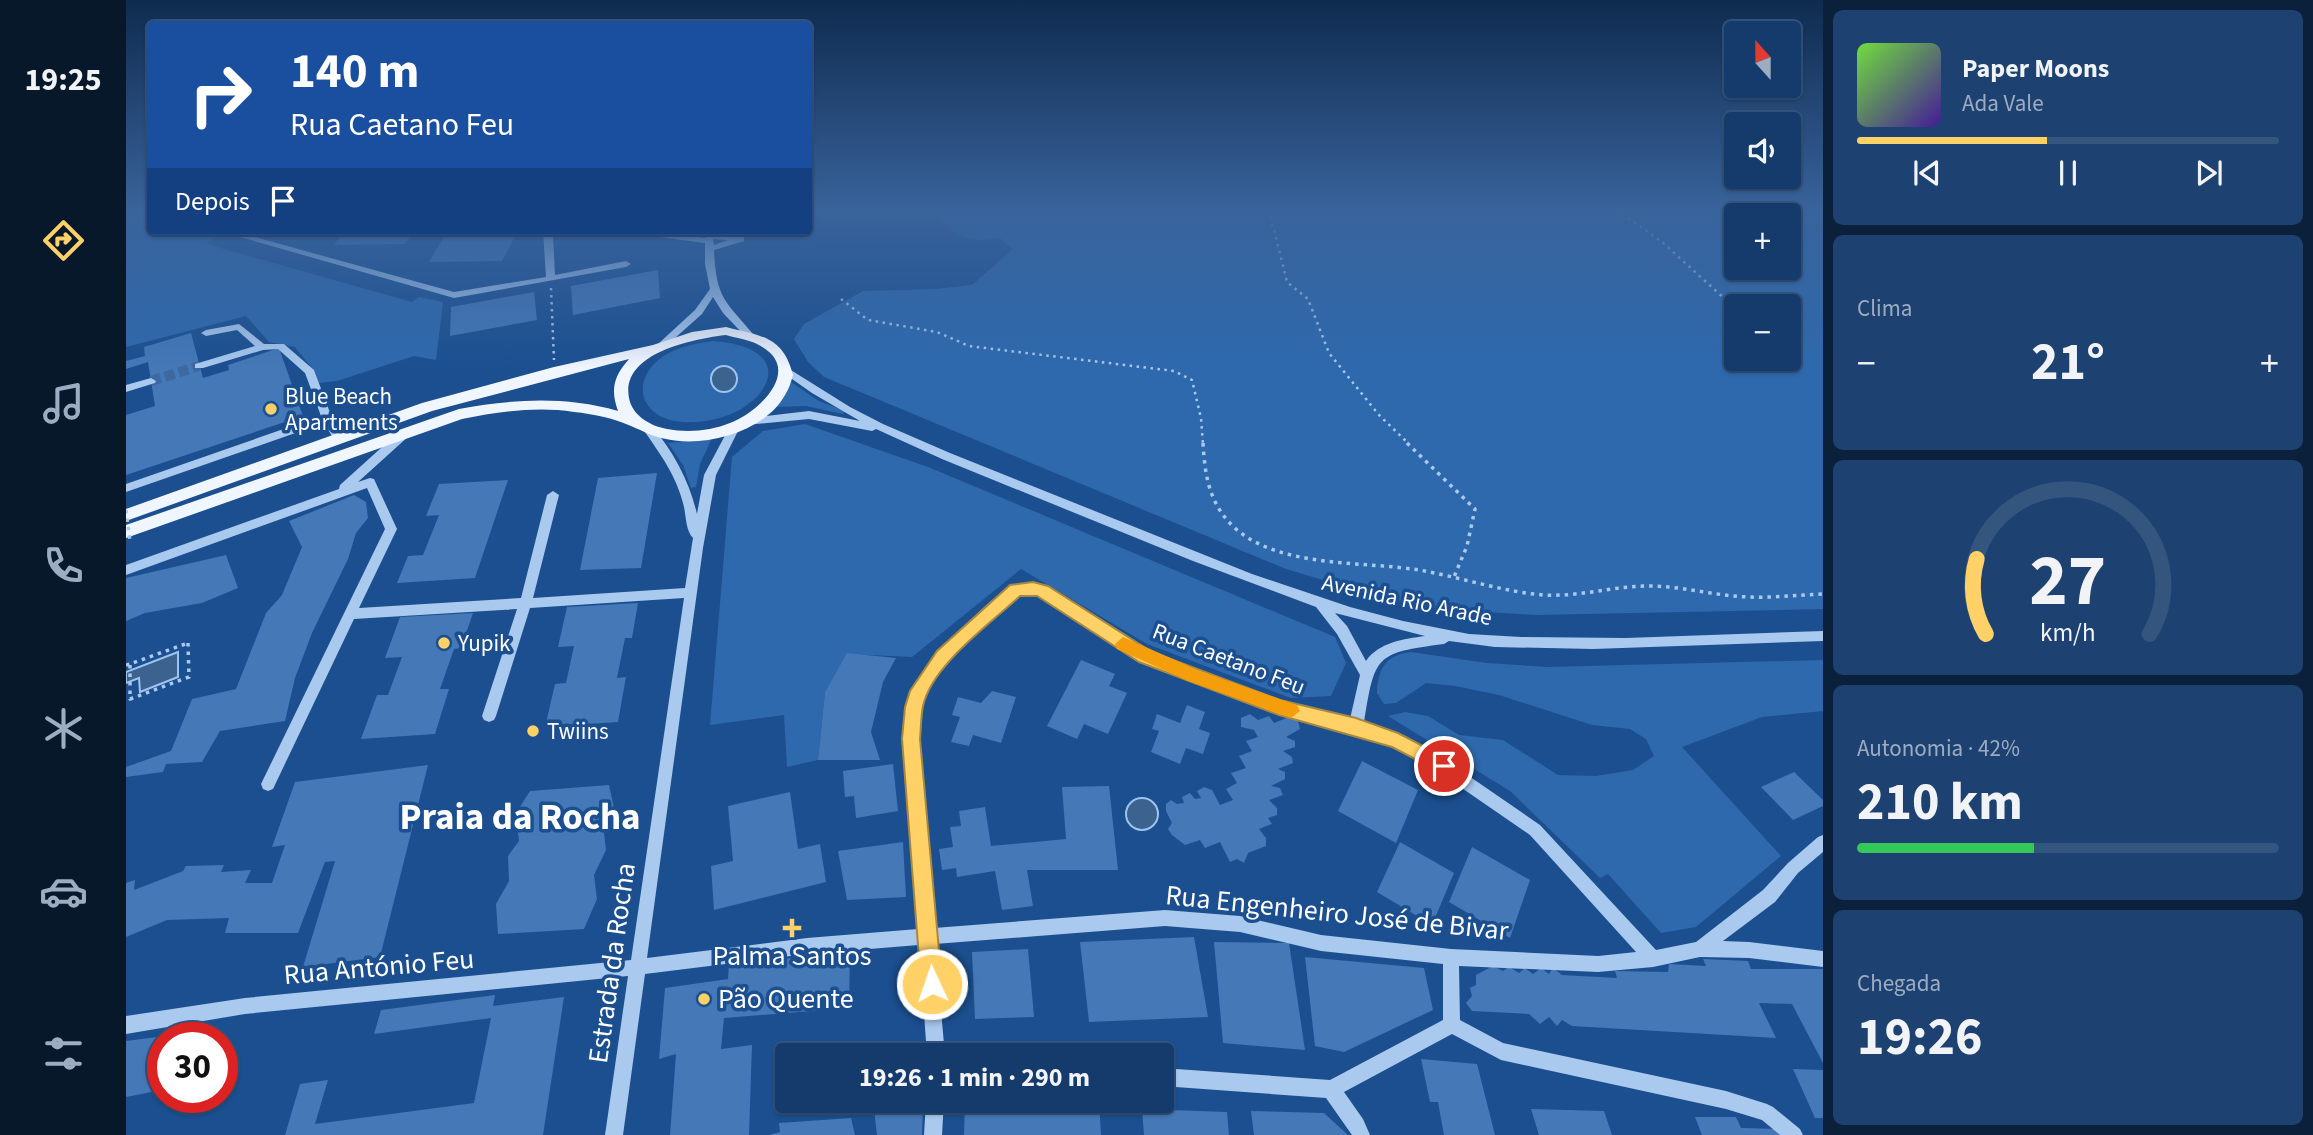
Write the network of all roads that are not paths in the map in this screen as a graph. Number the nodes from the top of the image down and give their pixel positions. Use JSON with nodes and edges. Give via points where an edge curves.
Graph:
{"nodes":[{"id":1,"x":338,"y":263,"type":"edge"},
{"id":2,"x":550,"y":263,"type":"edge"},
{"id":3,"x":710,"y":263,"type":"edge"},
{"id":4,"x":626,"y":264,"type":"dead end"},
{"id":5,"x":551,"y":279,"type":"junction"},
{"id":6,"x":712,"y":291,"type":"junction"},
{"id":7,"x":206,"y":333,"type":"dead end"},
{"id":8,"x":749,"y":335,"type":"junction"},
{"id":9,"x":658,"y":346,"type":"junction"},
{"id":10,"x":262,"y":347,"type":"junction"},
{"id":11,"x":199,"y":366,"type":"tunnel mouth"},
{"id":12,"x":786,"y":370,"type":"junction"},
{"id":13,"x":151,"y":381,"type":"tunnel mouth"},
{"id":14,"x":126,"y":388,"type":"edge"},
{"id":15,"x":327,"y":418,"type":"junction"},
{"id":16,"x":750,"y":422,"type":"junction"},
{"id":17,"x":642,"y":426,"type":"junction"},
{"id":18,"x":734,"y":429,"type":"junction"},
{"id":19,"x":890,"y":431,"type":"junction"},
{"id":20,"x":406,"y":432,"type":"junction"},
{"id":21,"x":339,"y":438,"type":"junction"},
{"id":22,"x":126,"y":488,"type":"edge"},
{"id":23,"x":339,"y":493,"type":"junction"},
{"id":24,"x":553,"y":495,"type":"dead end"},
{"id":25,"x":126,"y":513,"type":"edge"},
{"id":26,"x":128,"y":536,"type":"edge"},
{"id":27,"x":696,"y":548,"type":"junction"},
{"id":28,"x":126,"y":570,"type":"edge"},
{"id":29,"x":690,"y":593,"type":"junction"},
{"id":30,"x":526,"y":602,"type":"junction"},
{"id":31,"x":1321,"y":606,"type":"junction"},
{"id":32,"x":352,"y":614,"type":"junction"},
{"id":33,"x":1823,"y":636,"type":"edge"},
{"id":34,"x":1457,"y":637,"type":"junction"},
{"id":35,"x":1365,"y":671,"type":"junction"},
{"id":36,"x":489,"y":716,"type":"dead end"},
{"id":37,"x":1356,"y":726,"type":"junction"},
{"id":38,"x":268,"y":785,"type":"dead end"},
{"id":39,"x":1823,"y":842,"type":"edge"},
{"id":40,"x":929,"y":936,"type":"junction"},
{"id":41,"x":1700,"y":948,"type":"junction"},
{"id":42,"x":1451,"y":957,"type":"junction"},
{"id":43,"x":1653,"y":959,"type":"junction"},
{"id":44,"x":1823,"y":959,"type":"edge"},
{"id":45,"x":639,"y":967,"type":"junction"},
{"id":46,"x":126,"y":1025,"type":"edge"},
{"id":47,"x":1452,"y":1025,"type":"junction"},
{"id":48,"x":935,"y":1043,"type":"edge"},
{"id":49,"x":1174,"y":1078,"type":"edge"},
{"id":50,"x":1331,"y":1089,"type":"junction"},
{"id":51,"x":934,"y":1113,"type":"edge"},
{"id":52,"x":614,"y":1135,"type":"edge"},
{"id":53,"x":933,"y":1135,"type":"edge"},
{"id":54,"x":1361,"y":1135,"type":"edge"},
{"id":55,"x":1794,"y":1135,"type":"edge"}],
"edges":[{"from":1,"to":5,"type":"street","via":[[454,295]]},
{"from":2,"to":5,"type":"street"},
{"from":3,"to":6,"type":"street"},
{"from":4,"to":5,"type":"street"},
{"from":6,"to":8,"type":"street"},
{"from":6,"to":9,"type":"street","via":[[699,312]]},
{"from":7,"to":10,"type":"street","via":[[239,327]]},
{"from":8,"to":9,"type":"main road","via":[[710,331]]},
{"from":8,"to":12,"type":"main road","via":[[776,351]]},
{"from":9,"to":17,"type":"main road","via":[[633,366],[622,385],[623,405]]},
{"from":9,"to":21,"type":"main road","via":[[440,403]]},
{"from":10,"to":11,"type":"street"},
{"from":10,"to":15,"type":"street","via":[[280,346],[305,365]]},
{"from":12,"to":16,"type":"main road","via":[[782,392]]},
{"from":12,"to":19,"type":"street","via":[[818,394]]},
{"from":13,"to":14,"type":"street"},
{"from":15,"to":21,"type":"street"},
{"from":15,"to":22,"type":"street"},
{"from":16,"to":18,"type":"main road"},
{"from":16,"to":19,"type":"street","via":[[809,415]]},
{"from":17,"to":18,"type":"main road","via":[[689,437]]},
{"from":17,"to":20,"type":"main road","via":[[586,407],[543,402],[498,405]]},
{"from":17,"to":27,"type":"street","name":"Estrada da Rocha","via":[[676,464],[684,481]]},
{"from":18,"to":27,"type":"street","name":"Estrada da Rocha","via":[[710,475]]},
{"from":19,"to":31,"type":"street","name":"Avenida Rio Arade"},
{"from":20,"to":23,"type":"street"},
{"from":20,"to":26,"type":"main road"},
{"from":21,"to":25,"type":"main road"},
{"from":23,"to":28,"type":"street"},
{"from":23,"to":32,"type":"street","via":[[370,482],[391,529]]},
{"from":24,"to":30,"type":"street"},
{"from":27,"to":29,"type":"street","name":"Estrada da Rocha"},
{"from":29,"to":30,"type":"street"},
{"from":29,"to":45,"type":"street","name":"Estrada da Rocha"},
{"from":30,"to":32,"type":"street"},
{"from":30,"to":36,"type":"street"},
{"from":31,"to":34,"type":"street","name":"Avenida Rio Arade"},
{"from":31,"to":35,"type":"street","via":[[1342,630]]},
{"from":32,"to":38,"type":"street"},
{"from":33,"to":34,"type":"street","name":"Avenida Rio Arade","via":[[1630,645]]},
{"from":34,"to":35,"type":"street","via":[[1399,644],[1379,653]]},
{"from":35,"to":37,"type":"street"},
{"from":37,"to":40,"type":"street","name":"Rua Caetano Feu","via":[[1279,708],[1182,671],[1122,643],[1042,591],[1016,590],[943,656],[919,691],[914,707],[911,739]]},
{"from":37,"to":43,"type":"street","name":"Rua Caetano Feu","via":[[1429,757],[1526,823],[1564,858]]},
{"from":39,"to":41,"type":"street","name":"Rua Engenheiro José de Bivar","via":[[1769,896]]},
{"from":40,"to":42,"type":"street","name":"Rua Engenheiro José de Bivar","via":[[1165,918],[1240,924],[1321,943]]},
{"from":40,"to":45,"type":"street","name":"Rua Engenheiro José de Bivar"},
{"from":40,"to":48,"type":"street","name":"Rua Caetano Feu"},
{"from":41,"to":43,"type":"street","name":"Rua Engenheiro José de Bivar"},
{"from":41,"to":44,"type":"street"},
{"from":42,"to":43,"type":"street","name":"Rua Engenheiro José de Bivar","via":[[1598,964]]},
{"from":42,"to":47,"type":"street"},
{"from":45,"to":46,"type":"street","name":"Rua António Feu","via":[[245,1006]]},
{"from":45,"to":52,"type":"street","name":"Estrada da Rocha"},
{"from":47,"to":50,"type":"street"},
{"from":47,"to":55,"type":"street","via":[[1501,1051],[1767,1113]]},
{"from":49,"to":50,"type":"street"},
{"from":50,"to":54,"type":"street"},
{"from":51,"to":53,"type":"street"}]}
